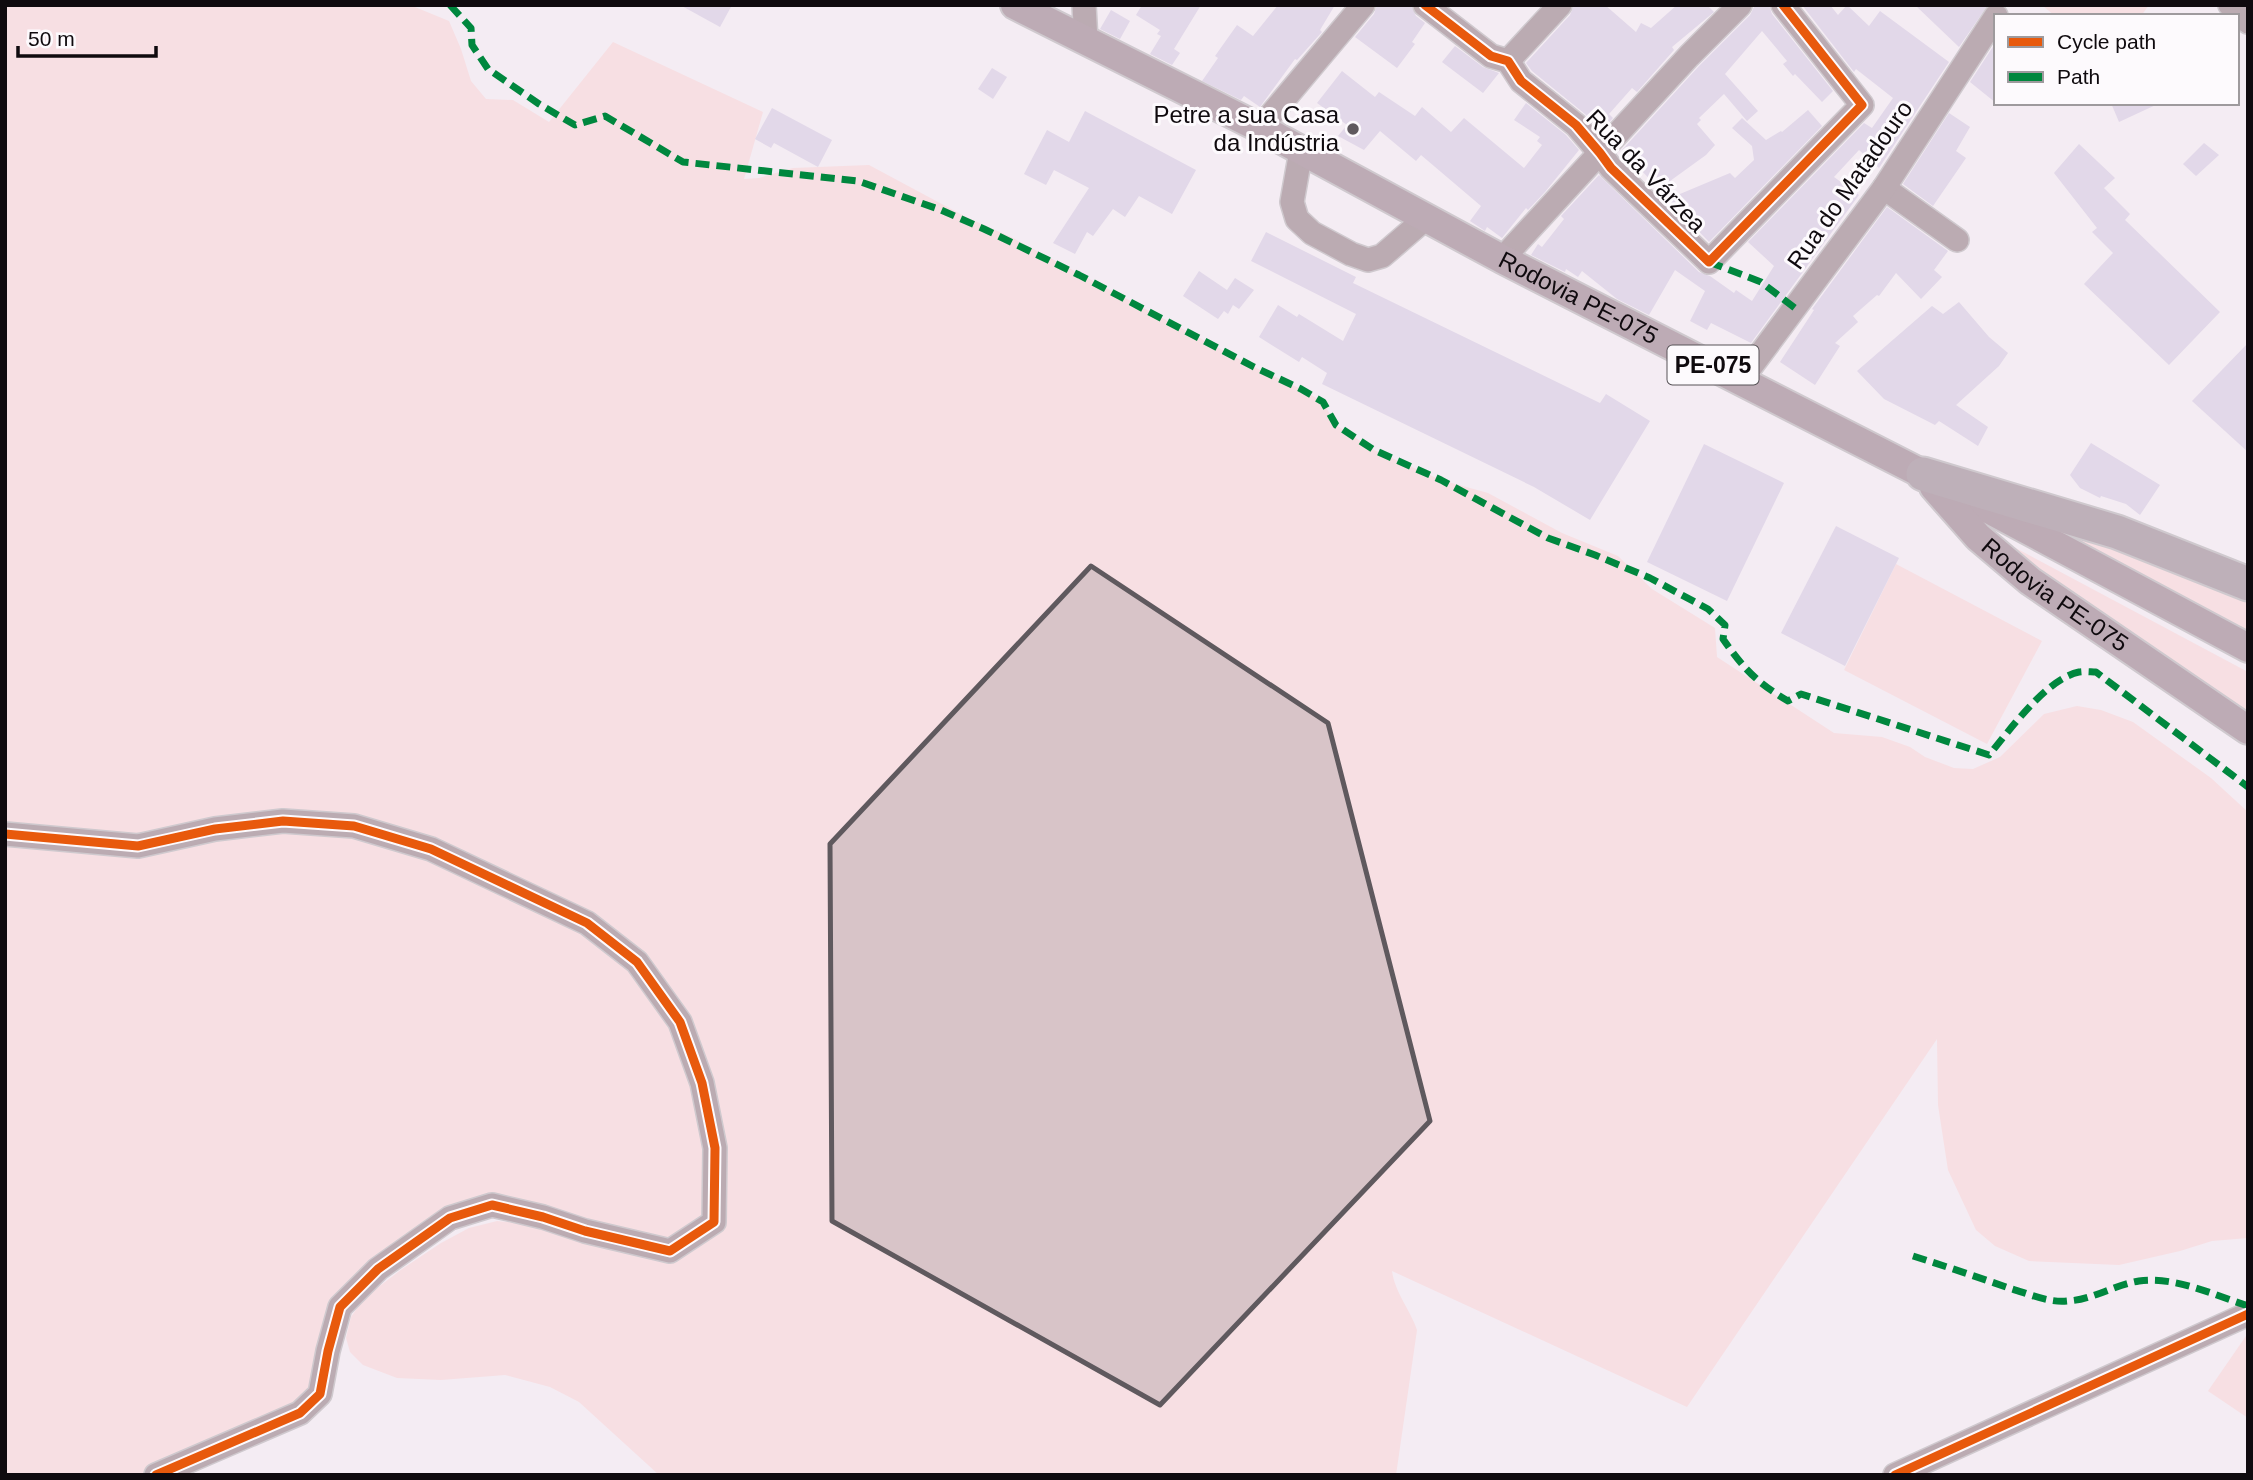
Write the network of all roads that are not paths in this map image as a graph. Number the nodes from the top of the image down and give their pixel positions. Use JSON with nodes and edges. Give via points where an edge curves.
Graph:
{"nodes":[{"id":1,"x":1015,"y":5,"type":"edge"},
{"id":2,"x":1084,"y":5,"type":"edge"},
{"id":3,"x":1363,"y":5,"type":"edge"},
{"id":4,"x":1426,"y":5,"type":"edge"},
{"id":5,"x":1560,"y":5,"type":"edge"},
{"id":6,"x":1740,"y":5,"type":"edge"},
{"id":7,"x":1783,"y":5,"type":"edge"},
{"id":8,"x":2230,"y":5,"type":"edge"},
{"id":9,"x":1994,"y":19,"type":"edge"},
{"id":10,"x":2248,"y":22,"type":"edge"},
{"id":11,"x":1086,"y":41,"type":"junction"},
{"id":12,"x":1508,"y":61,"type":"junction"},
{"id":13,"x":1260,"y":128,"type":"junction"},
{"id":14,"x":1301,"y":151,"type":"junction"},
{"id":15,"x":1600,"y":153,"type":"junction"},
{"id":16,"x":1884,"y":188,"type":"junction"},
{"id":17,"x":1426,"y":218,"type":"junction"},
{"id":18,"x":1957,"y":240,"type":"dead end"},
{"id":19,"x":1502,"y":259,"type":"junction"},
{"id":20,"x":1741,"y":380,"type":"junction"},
{"id":21,"x":1923,"y":474,"type":"junction"},
{"id":22,"x":2248,"y":584,"type":"edge"},
{"id":23,"x":2248,"y":648,"type":"edge"},
{"id":24,"x":2248,"y":730,"type":"edge"},
{"id":25,"x":5,"y":834,"type":"edge"},
{"id":26,"x":2248,"y":1314,"type":"edge"},
{"id":27,"x":156,"y":1475,"type":"edge"},
{"id":28,"x":1895,"y":1475,"type":"edge"}],
"edges":[{"from":1,"to":11,"type":"main road","name":"Rodovia PE-075","number":"PE-075"},
{"from":2,"to":11,"type":"street"},
{"from":3,"to":13,"type":"street"},
{"from":4,"to":12,"type":"street","name":"Rua da Várzea","via":[[1491,56]]},
{"from":5,"to":12,"type":"street"},
{"from":6,"to":15,"type":"street"},
{"from":7,"to":15,"type":"street","name":"Rua da Várzea","via":[[1862,105],[1709,262]]},
{"from":8,"to":10,"type":"street"},
{"from":9,"to":16,"type":"street","name":"Rua do Matadouro"},
{"from":11,"to":13,"type":"main road","name":"Rodovia PE-075","number":"PE-075"},
{"from":12,"to":15,"type":"street","name":"Rua da Várzea","via":[[1521,81],[1576,125]]},
{"from":13,"to":14,"type":"main road","name":"Rodovia PE-075","number":"PE-075"},
{"from":14,"to":17,"type":"main road","name":"Rodovia PE-075","number":"PE-075"},
{"from":14,"to":17,"type":"street","via":[[1292,202],[1297,219],[1312,233],[1351,254],[1368,260],[1382,256]]},
{"from":15,"to":19,"type":"street"},
{"from":16,"to":18,"type":"street"},
{"from":16,"to":20,"type":"street","name":"Rua do Matadouro"},
{"from":17,"to":19,"type":"main road","name":"Rodovia PE-075","number":"PE-075"},
{"from":19,"to":20,"type":"main road","name":"Rodovia PE-075","number":"PE-075"},
{"from":20,"to":21,"type":"main road","name":"Rodovia PE-075","number":"PE-075"},
{"from":21,"to":22,"type":"highway","via":[[2117,532]]},
{"from":21,"to":23,"type":"main road","number":"PE-075"},
{"from":21,"to":24,"type":"main road","name":"Rodovia PE-075","number":"PE-075","via":[[1978,537],[2030,581]]},
{"from":25,"to":27,"type":"street","via":[[138,846],[215,829],[283,821],[354,826],[431,849],[587,923],[637,962],[680,1022],[702,1083],[715,1148],[714,1222],[670,1251],[492,1205],[450,1218],[378,1269],[340,1307],[320,1394],[300,1413]]},
{"from":26,"to":28,"type":"street"}]}
